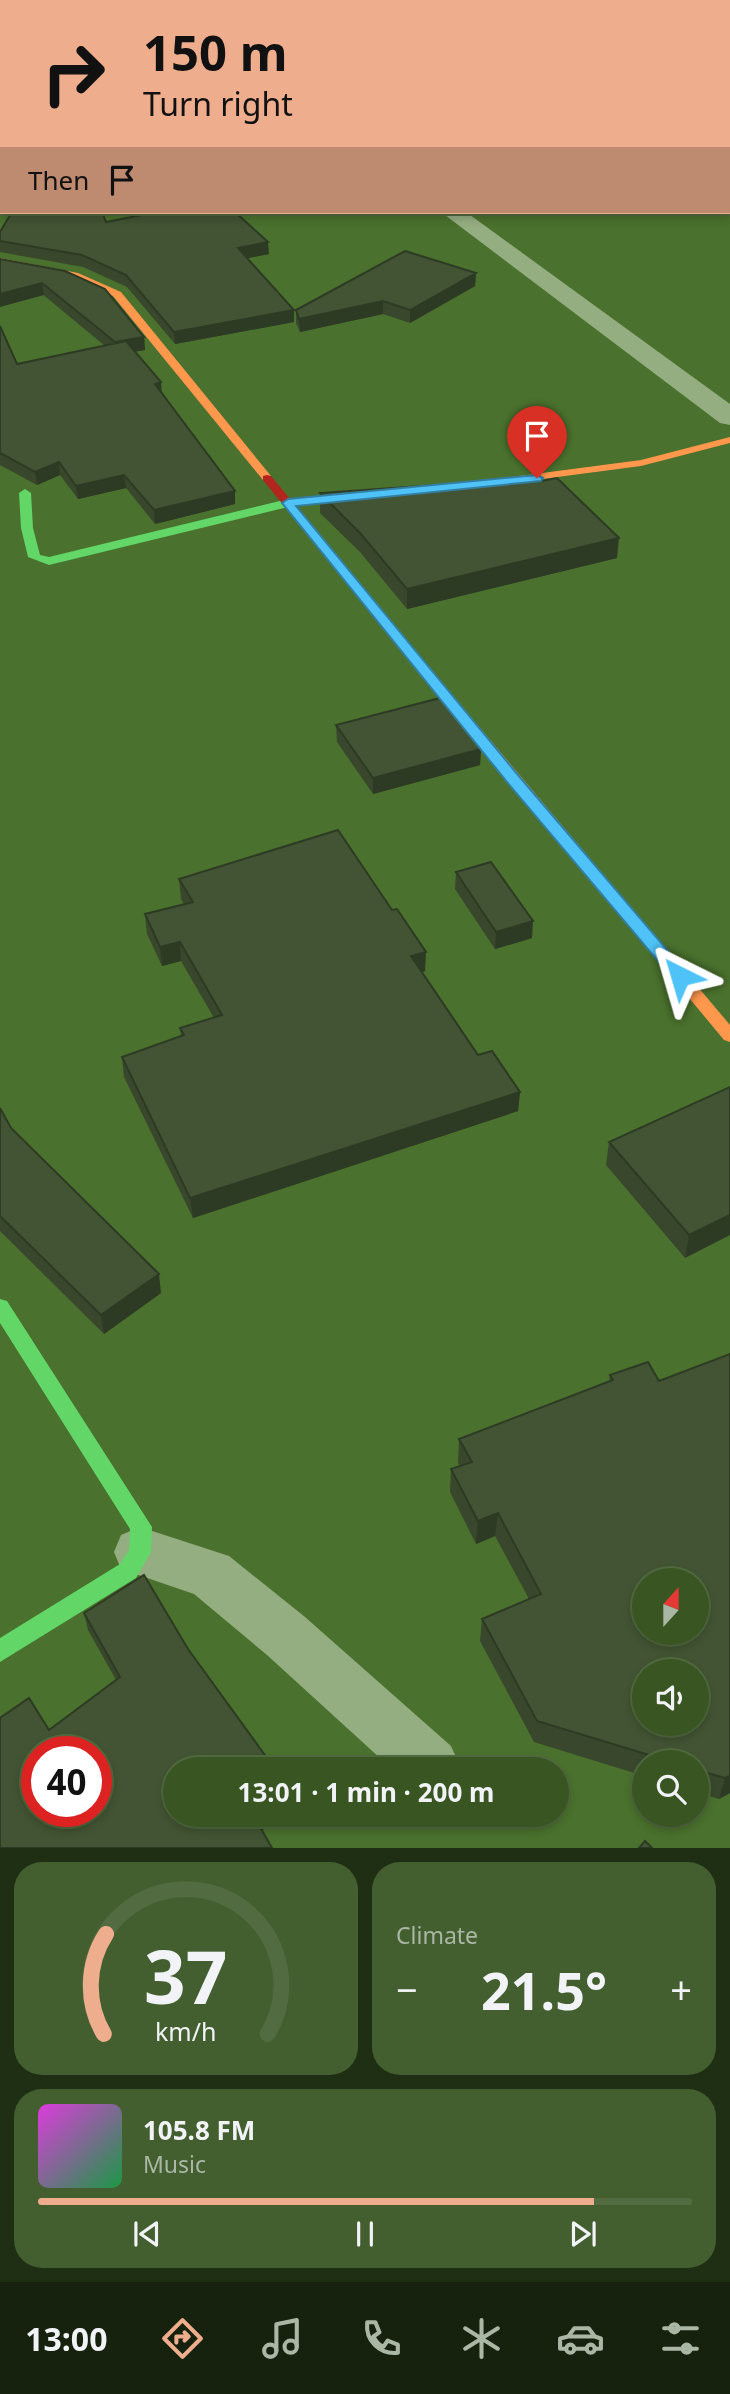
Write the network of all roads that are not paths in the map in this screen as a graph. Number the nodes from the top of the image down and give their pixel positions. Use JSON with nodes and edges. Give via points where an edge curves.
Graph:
{"nodes":[{"id":1,"x":455,"y":214,"type":"edge"},
{"id":2,"x":0,"y":261,"type":"edge"},
{"id":3,"x":730,"y":417,"type":"edge"},
{"id":4,"x":730,"y":440,"type":"edge"},
{"id":5,"x":468,"y":485,"type":"edge"},
{"id":6,"x":25,"y":493,"type":"dead end"},
{"id":7,"x":329,"y":499,"type":"edge"},
{"id":8,"x":288,"y":503,"type":"junction"},
{"id":9,"x":730,"y":1036,"type":"edge"},
{"id":10,"x":0,"y":1307,"type":"edge"},
{"id":11,"x":140,"y":1552,"type":"junction"},
{"id":12,"x":0,"y":1651,"type":"edge"},
{"id":13,"x":421,"y":1757,"type":"edge"}],
"edges":[{"from":1,"to":3,"type":"street"},
{"from":2,"to":8,"type":"street","via":[[92,279],[117,294]]},
{"from":4,"to":5,"type":"street","via":[[695,452],[592,473]]},
{"from":6,"to":8,"type":"street","via":[[34,557],[49,561]]},
{"from":7,"to":8,"type":"street"},
{"from":8,"to":9,"type":"street"},
{"from":10,"to":11,"type":"street","via":[[141,1527]]},
{"from":11,"to":12,"type":"street","via":[[128,1571]]},
{"from":11,"to":13,"type":"street","via":[[210,1574]]}]}
